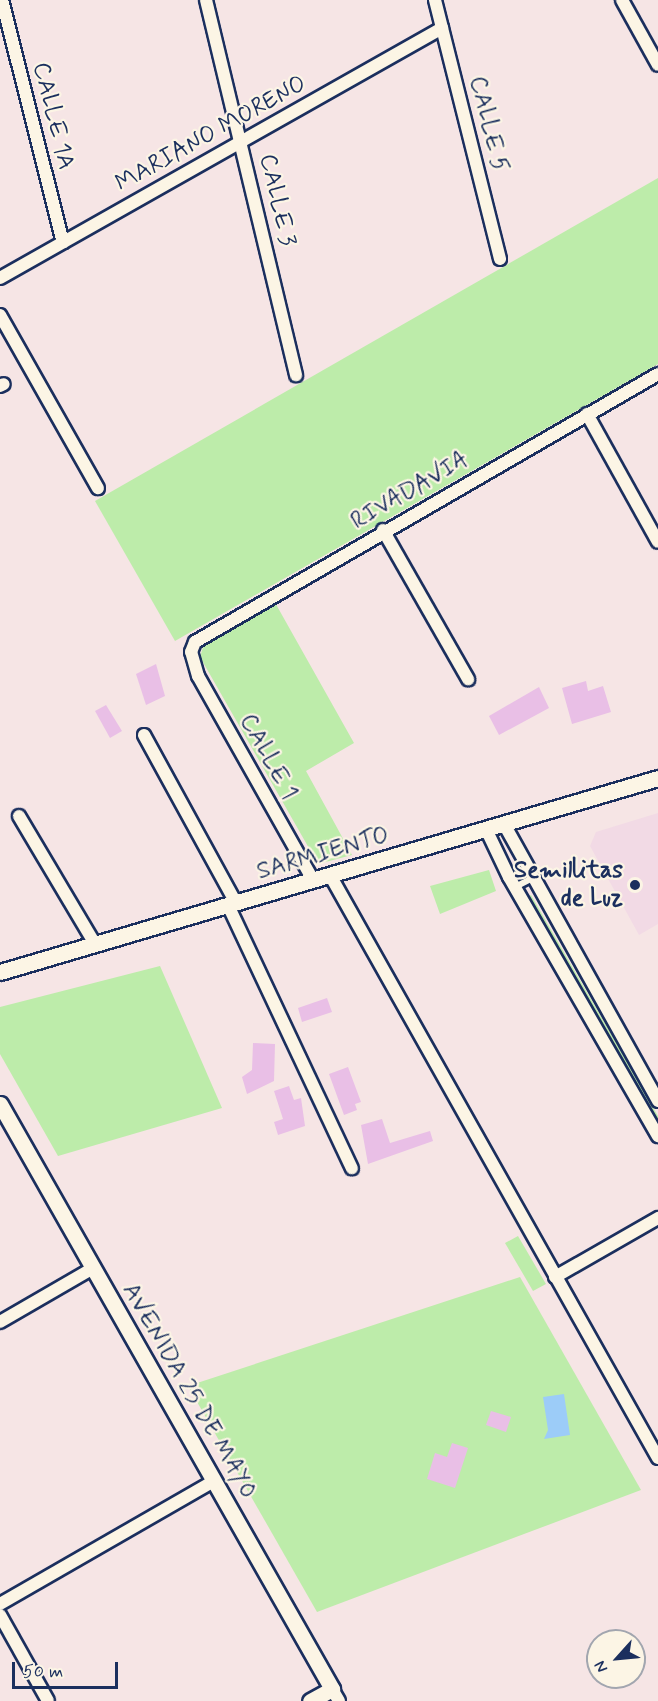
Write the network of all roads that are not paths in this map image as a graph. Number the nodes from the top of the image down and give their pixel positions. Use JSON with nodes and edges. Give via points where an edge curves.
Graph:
{"nodes":[{"id":1,"x":2,"y":0,"type":"edge"},
{"id":2,"x":206,"y":0,"type":"edge"},
{"id":3,"x":435,"y":0,"type":"edge"},
{"id":4,"x":622,"y":0,"type":"edge"},
{"id":5,"x":442,"y":28,"type":"junction"},
{"id":6,"x":658,"y":65,"type":"edge"},
{"id":7,"x":242,"y":140,"type":"junction"},
{"id":8,"x":63,"y":242,"type":"junction"},
{"id":9,"x":500,"y":259,"type":"dead end"},
{"id":10,"x":0,"y":278,"type":"edge"},
{"id":11,"x":0,"y":315,"type":"edge"},
{"id":12,"x":658,"y":374,"type":"edge"},
{"id":13,"x":296,"y":375,"type":"dead end"},
{"id":14,"x":587,"y":414,"type":"junction"},
{"id":15,"x":98,"y":488,"type":"dead end"},
{"id":16,"x":383,"y":530,"type":"junction"},
{"id":17,"x":658,"y":542,"type":"edge"},
{"id":18,"x":191,"y":652,"type":"joint"},
{"id":19,"x":468,"y":679,"type":"dead end"},
{"id":20,"x":144,"y":735,"type":"dead end"},
{"id":21,"x":658,"y":778,"type":"edge"},
{"id":22,"x":18,"y":816,"type":"dead end"},
{"id":23,"x":504,"y":824,"type":"junction"},
{"id":24,"x":486,"y":829,"type":"junction"},
{"id":25,"x":330,"y":875,"type":"junction"},
{"id":26,"x":531,"y":879,"type":"junction"},
{"id":27,"x":313,"y":880,"type":"junction"},
{"id":28,"x":515,"y":887,"type":"junction"},
{"id":29,"x":232,"y":904,"type":"junction"},
{"id":30,"x":95,"y":944,"type":"junction"},
{"id":31,"x":0,"y":972,"type":"edge"},
{"id":32,"x":658,"y":1101,"type":"edge"},
{"id":33,"x":0,"y":1104,"type":"edge"},
{"id":34,"x":658,"y":1136,"type":"edge"},
{"id":35,"x":351,"y":1168,"type":"dead end"},
{"id":36,"x":658,"y":1218,"type":"edge"},
{"id":37,"x":93,"y":1268,"type":"junction"},
{"id":38,"x":555,"y":1277,"type":"junction"},
{"id":39,"x":0,"y":1322,"type":"edge"},
{"id":40,"x":658,"y":1458,"type":"edge"},
{"id":41,"x":214,"y":1481,"type":"junction"},
{"id":42,"x":0,"y":1604,"type":"edge"},
{"id":43,"x":0,"y":1615,"type":"edge"},
{"id":44,"x":335,"y":1695,"type":"edge"},
{"id":45,"x":48,"y":1701,"type":"edge"},
{"id":46,"x":310,"y":1701,"type":"edge"}],
"edges":[{"from":1,"to":8,"type":"street","name":"CALLE 1A"},
{"from":2,"to":7,"type":"street","name":"CALLE 3"},
{"from":3,"to":5,"type":"street","name":"CALLE 5"},
{"from":4,"to":6,"type":"street"},
{"from":5,"to":7,"type":"street","name":"MARIANO MORENO"},
{"from":5,"to":9,"type":"street","name":"CALLE 5"},
{"from":7,"to":8,"type":"street","name":"MARIANO MORENO"},
{"from":7,"to":13,"type":"street","name":"CALLE 3"},
{"from":8,"to":10,"type":"street","name":"MARIANO MORENO"},
{"from":11,"to":15,"type":"street"},
{"from":12,"to":14,"type":"street","name":"RIVADAVIA"},
{"from":14,"to":16,"type":"street","name":"RIVADAVIA"},
{"from":14,"to":17,"type":"street"},
{"from":16,"to":18,"type":"street","name":"RIVADAVIA","via":[[204,635]]},
{"from":16,"to":19,"type":"street"},
{"from":18,"to":27,"type":"street","name":"CALLE 1","via":[[198,676]]},
{"from":20,"to":29,"type":"street"},
{"from":21,"to":23,"type":"street","name":"SARMIENTO"},
{"from":22,"to":30,"type":"street"},
{"from":23,"to":24,"type":"street","name":"SARMIENTO"},
{"from":23,"to":26,"type":"street"},
{"from":24,"to":25,"type":"street","name":"SARMIENTO"},
{"from":24,"to":28,"type":"street"},
{"from":25,"to":27,"type":"street","name":"SARMIENTO"},
{"from":25,"to":38,"type":"street"},
{"from":26,"to":28,"type":"lane"},
{"from":26,"to":32,"type":"street"},
{"from":27,"to":29,"type":"street","name":"SARMIENTO"},
{"from":28,"to":34,"type":"street"},
{"from":29,"to":30,"type":"street","name":"SARMIENTO"},
{"from":29,"to":35,"type":"street"},
{"from":30,"to":31,"type":"street","name":"SARMIENTO"},
{"from":33,"to":37,"type":"street","name":"AVENIDA 25 DE MAYO"},
{"from":36,"to":38,"type":"street"},
{"from":37,"to":39,"type":"street"},
{"from":37,"to":41,"type":"street","name":"AVENIDA 25 DE MAYO"},
{"from":38,"to":40,"type":"street"},
{"from":41,"to":42,"type":"street"},
{"from":41,"to":44,"type":"street","name":"AVENIDA 25 DE MAYO"},
{"from":43,"to":45,"type":"street"},
{"from":44,"to":46,"type":"street"}]}
